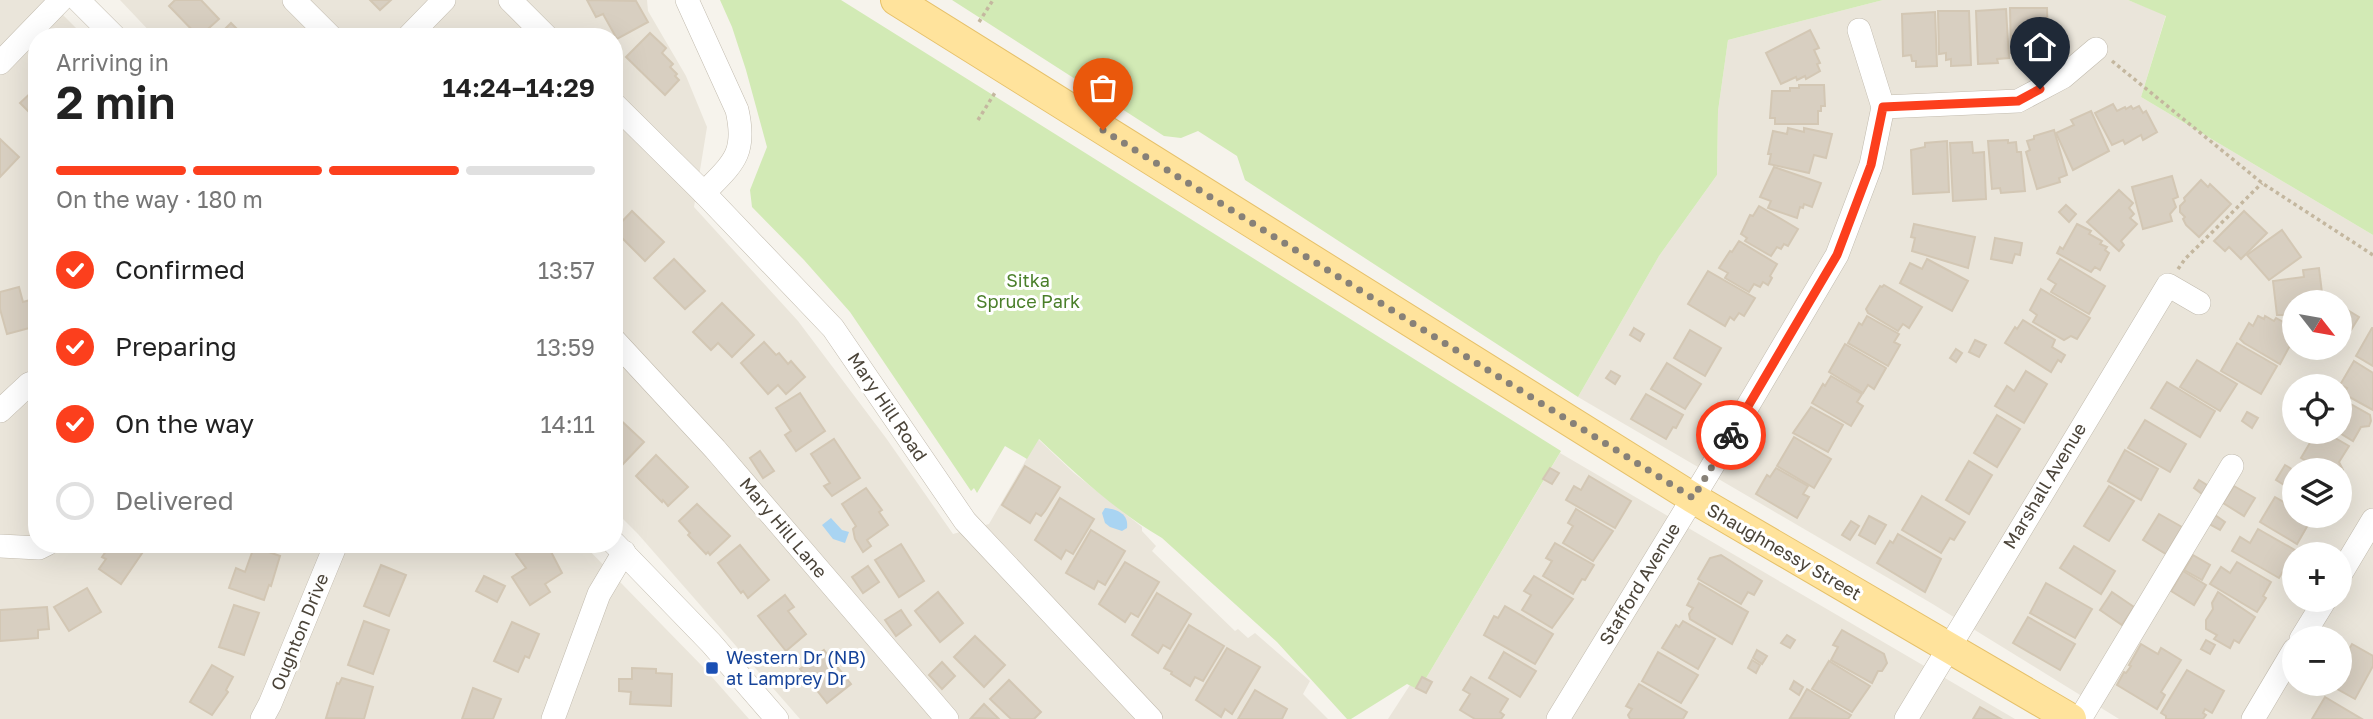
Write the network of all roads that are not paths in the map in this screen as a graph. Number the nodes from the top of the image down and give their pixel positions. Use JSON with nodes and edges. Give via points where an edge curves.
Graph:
{"nodes":[{"id":1,"x":61,"y":0,"type":"edge"},
{"id":2,"x":78,"y":0,"type":"edge"},
{"id":3,"x":293,"y":0,"type":"edge"},
{"id":4,"x":444,"y":0,"type":"edge"},
{"id":5,"x":510,"y":0,"type":"edge"},
{"id":6,"x":687,"y":0,"type":"edge"},
{"id":7,"x":895,"y":0,"type":"edge"},
{"id":8,"x":33,"y":28,"type":"edge"},
{"id":9,"x":106,"y":28,"type":"edge"},
{"id":10,"x":322,"y":28,"type":"edge"},
{"id":11,"x":417,"y":28,"type":"edge"},
{"id":12,"x":538,"y":28,"type":"edge"},
{"id":13,"x":1858,"y":30,"type":"dead end"},
{"id":14,"x":28,"y":34,"type":"edge"},
{"id":15,"x":2096,"y":49,"type":"road end"},
{"id":16,"x":0,"y":62,"type":"edge"},
{"id":17,"x":1883,"y":107,"type":"junction"},
{"id":18,"x":623,"y":113,"type":"edge"},
{"id":19,"x":704,"y":193,"type":"junction"},
{"id":20,"x":2199,"y":303,"type":"dead end"},
{"id":21,"x":623,"y":350,"type":"edge"},
{"id":22,"x":28,"y":385,"type":"edge"},
{"id":23,"x":0,"y":411,"type":"edge"},
{"id":24,"x":2232,"y":466,"type":"dead end"},
{"id":25,"x":1693,"y":498,"type":"junction"},
{"id":26,"x":2373,"y":520,"type":"edge"},
{"id":27,"x":0,"y":546,"type":"edge"},
{"id":28,"x":28,"y":547,"type":"edge"},
{"id":29,"x":623,"y":552,"type":"edge"},
{"id":30,"x":332,"y":553,"type":"edge"},
{"id":31,"x":617,"y":553,"type":"edge"},
{"id":32,"x":2352,"y":555,"type":"edge"},
{"id":33,"x":1948,"y":648,"type":"junction"},
{"id":34,"x":2282,"y":670,"type":"edge"},
{"id":35,"x":262,"y":719,"type":"edge"},
{"id":36,"x":553,"y":719,"type":"edge"},
{"id":37,"x":777,"y":719,"type":"edge"},
{"id":38,"x":947,"y":719,"type":"edge"},
{"id":39,"x":1151,"y":719,"type":"edge"},
{"id":40,"x":1558,"y":719,"type":"edge"},
{"id":41,"x":1906,"y":719,"type":"edge"},
{"id":42,"x":2071,"y":719,"type":"edge"},
{"id":43,"x":2080,"y":719,"type":"edge"},
{"id":44,"x":2253,"y":719,"type":"edge"}],
"edges":[{"from":1,"to":8,"type":"street"},
{"from":2,"to":9,"type":"street"},
{"from":3,"to":10,"type":"street"},
{"from":4,"to":11,"type":"street"},
{"from":5,"to":12,"type":"street"},
{"from":6,"to":19,"type":"street","via":[[741,128],[736,156]]},
{"from":7,"to":25,"type":"main road","name":"Shaughnessy Street"},
{"from":13,"to":17,"type":"street","name":"Stafford Avenue"},
{"from":14,"to":16,"type":"street"},
{"from":15,"to":17,"type":"street","via":[[2063,77],[2018,101]]},
{"from":17,"to":25,"type":"street","name":"Stafford Avenue","via":[[1871,165],[1837,255]]},
{"from":18,"to":19,"type":"street","name":"Mary Hill Road"},
{"from":19,"to":39,"type":"street","name":"Mary Hill Road","via":[[833,328],[965,521]]},
{"from":20,"to":33,"type":"street","name":"Marshall Avenue","via":[[2168,285]]},
{"from":21,"to":38,"type":"street","name":"Mary Hill Lane","via":[[715,449]]},
{"from":22,"to":23,"type":"street"},
{"from":24,"to":43,"type":"street"},
{"from":25,"to":33,"type":"main road","name":"Shaughnessy Street"},
{"from":25,"to":40,"type":"street","name":"Stafford Avenue"},
{"from":26,"to":32,"type":"street"},
{"from":27,"to":28,"type":"street"},
{"from":29,"to":37,"type":"street"},
{"from":30,"to":35,"type":"street","name":"Oughton Drive"},
{"from":31,"to":36,"type":"street"},
{"from":33,"to":41,"type":"street","name":"Marshall Avenue"},
{"from":33,"to":42,"type":"main road","name":"Shaughnessy Street"},
{"from":34,"to":44,"type":"street"}]}
